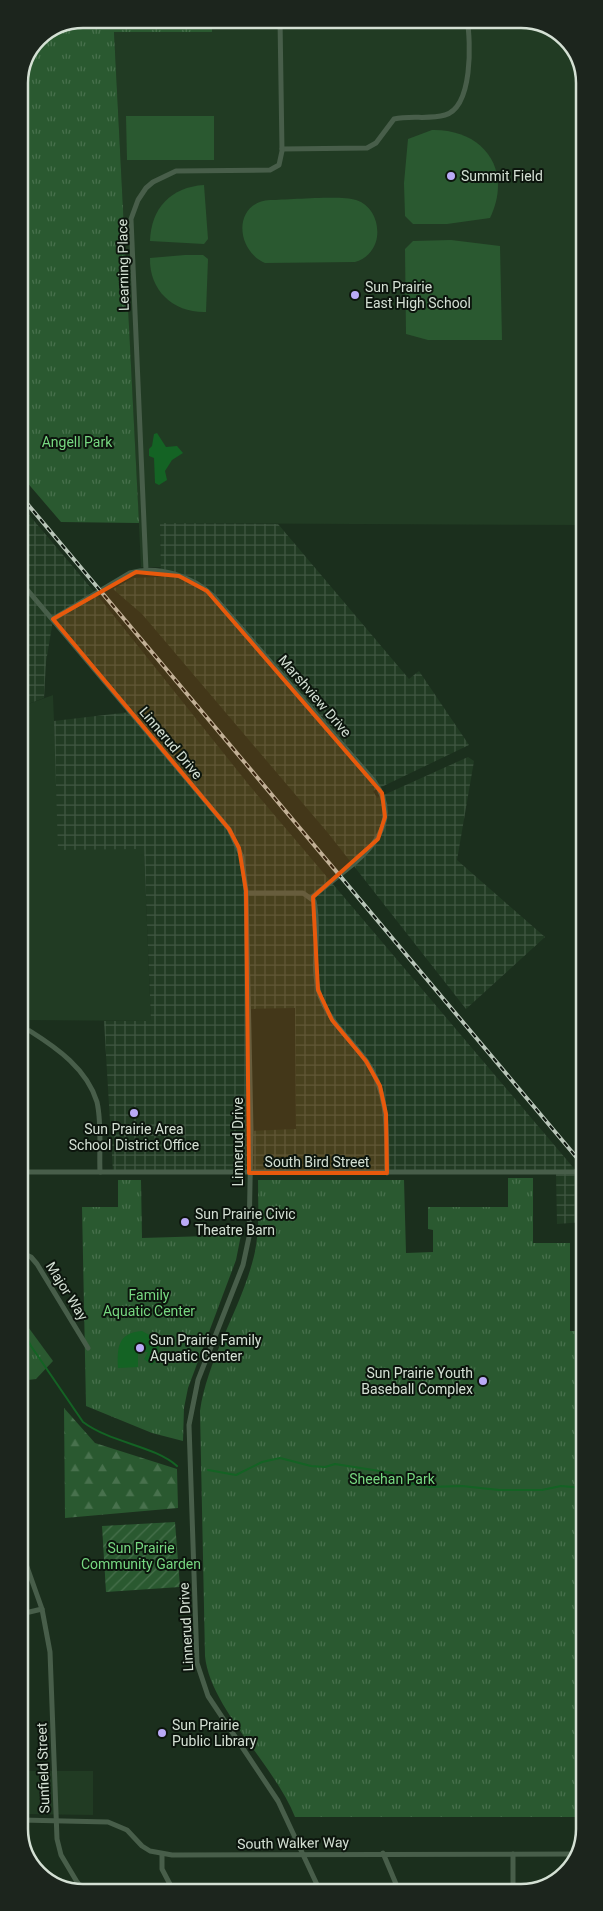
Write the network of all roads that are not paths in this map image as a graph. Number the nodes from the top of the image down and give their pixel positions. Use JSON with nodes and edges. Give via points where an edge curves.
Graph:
{"nodes":[{"id":1,"x":280,"y":28,"type":"edge"},
{"id":2,"x":468,"y":28,"type":"edge"},
{"id":3,"x":282,"y":149,"type":"junction"},
{"id":4,"x":146,"y":570,"type":"junction"},
{"id":5,"x":28,"y":590,"type":"edge"},
{"id":6,"x":53,"y":619,"type":"junction"},
{"id":7,"x":246,"y":894,"type":"junction"},
{"id":8,"x":311,"y":898,"type":"junction"},
{"id":9,"x":30,"y":1031,"type":"dead end"},
{"id":10,"x":28,"y":1172,"type":"edge"},
{"id":11,"x":100,"y":1172,"type":"junction"},
{"id":12,"x":386,"y":1172,"type":"junction"},
{"id":13,"x":576,"y":1172,"type":"edge"},
{"id":14,"x":249,"y":1173,"type":"junction"},
{"id":15,"x":28,"y":1256,"type":"edge"},
{"id":16,"x":88,"y":1348,"type":"dead end"},
{"id":17,"x":28,"y":1572,"type":"edge"},
{"id":18,"x":42,"y":1610,"type":"junction"},
{"id":19,"x":28,"y":1613,"type":"edge"},
{"id":20,"x":56,"y":1819,"type":"junction"},
{"id":21,"x":28,"y":1820,"type":"edge"},
{"id":22,"x":383,"y":1853,"type":"junction"},
{"id":23,"x":162,"y":1854,"type":"junction"},
{"id":24,"x":303,"y":1854,"type":"junction"},
{"id":25,"x":513,"y":1854,"type":"junction"},
{"id":26,"x":569,"y":1854,"type":"edge"},
{"id":27,"x":78,"y":1883,"type":"edge"},
{"id":28,"x":169,"y":1883,"type":"edge"},
{"id":29,"x":317,"y":1884,"type":"edge"},
{"id":30,"x":396,"y":1884,"type":"edge"},
{"id":31,"x":513,"y":1884,"type":"edge"}],
"edges":[{"from":1,"to":3,"type":"street","name":"Learning Place"},
{"from":2,"to":3,"type":"street","via":[[468,71],[458,106],[453,111],[436,117],[395,118],[376,143],[367,148]]},
{"from":3,"to":4,"type":"street","name":"Learning Place","via":[[279,165],[270,170],[176,172],[153,182],[134,208],[131,219],[133,283]]},
{"from":4,"to":6,"type":"street","name":"Marshview Drive","via":[[130,573]]},
{"from":4,"to":8,"type":"street","name":"Marshview Drive","via":[[179,576],[198,583],[207,591],[382,793],[385,817],[378,839]]},
{"from":5,"to":6,"type":"street","name":"Linnerud Drive"},
{"from":6,"to":7,"type":"street","name":"Linnerud Drive","via":[[229,830],[242,857]]},
{"from":7,"to":8,"type":"street","via":[[303,893]]},
{"from":7,"to":14,"type":"street","name":"Linnerud Drive"},
{"from":8,"to":12,"type":"street","via":[[315,911],[318,990],[332,1020],[366,1061],[382,1093],[386,1114]]},
{"from":9,"to":11,"type":"street","via":[[59,1049],[89,1085],[98,1117]]},
{"from":10,"to":11,"type":"street","name":"South Bird Street"},
{"from":11,"to":14,"type":"street","name":"South Bird Street"},
{"from":12,"to":13,"type":"street","name":"South Bird Street"},
{"from":12,"to":14,"type":"street","name":"South Bird Street"},
{"from":14,"to":24,"type":"street","name":"Linnerud Drive","via":[[247,1251],[191,1406],[197,1663],[212,1703],[271,1789]]},
{"from":15,"to":16,"type":"street","name":"Major Way","via":[[37,1264]]},
{"from":17,"to":18,"type":"street","name":"Sunfield Street"},
{"from":18,"to":19,"type":"street"},
{"from":18,"to":20,"type":"street","name":"Sunfield Street","via":[[50,1652]]},
{"from":20,"to":21,"type":"street","name":"South Walker Way"},
{"from":20,"to":23,"type":"street","name":"South Walker Way","via":[[118,1824],[142,1846]]},
{"from":20,"to":27,"type":"street","name":"Sunfield Street","via":[[59,1849]]},
{"from":22,"to":24,"type":"street","name":"South Walker Way"},
{"from":22,"to":25,"type":"street","name":"South Walker Way"},
{"from":22,"to":30,"type":"street"},
{"from":23,"to":24,"type":"street","name":"South Walker Way"},
{"from":23,"to":28,"type":"street","via":[[162,1869]]},
{"from":24,"to":29,"type":"street","name":"Linnerud Drive"},
{"from":25,"to":26,"type":"street","name":"South Walker Way"},
{"from":25,"to":31,"type":"street"}]}
